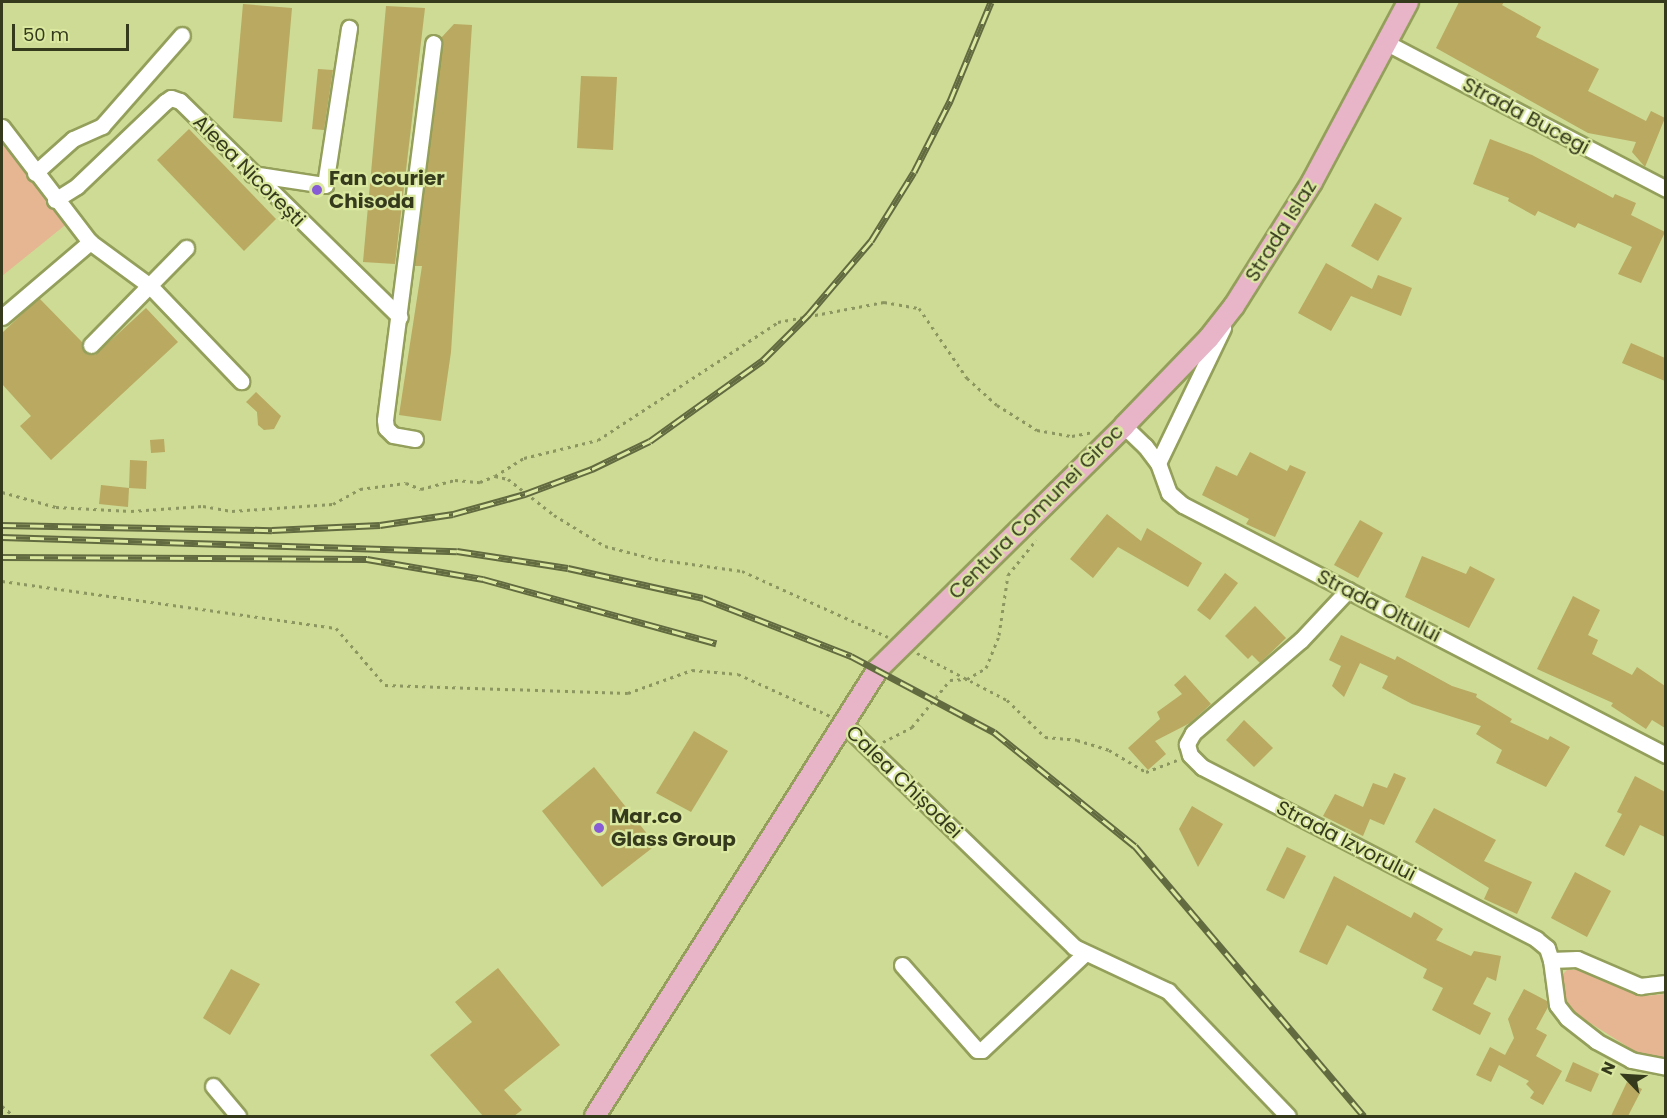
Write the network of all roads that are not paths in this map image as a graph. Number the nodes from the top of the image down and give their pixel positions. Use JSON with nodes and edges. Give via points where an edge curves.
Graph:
{"nodes":[{"id":1,"x":1408,"y":2,"type":"edge"},
{"id":2,"x":349,"y":28,"type":"dead end"},
{"id":3,"x":182,"y":35,"type":"dead end"},
{"id":4,"x":433,"y":43,"type":"dead end"},
{"id":5,"x":1387,"y":43,"type":"junction"},
{"id":6,"x":2,"y":127,"type":"edge"},
{"id":7,"x":35,"y":173,"type":"junction"},
{"id":8,"x":252,"y":174,"type":"junction"},
{"id":9,"x":1665,"y":189,"type":"edge"},
{"id":10,"x":55,"y":200,"type":"junction"},
{"id":11,"x":90,"y":242,"type":"junction"},
{"id":12,"x":186,"y":248,"type":"dead end"},
{"id":13,"x":150,"y":286,"type":"junction"},
{"id":14,"x":1234,"y":306,"type":"junction"},
{"id":15,"x":2,"y":316,"type":"edge"},
{"id":16,"x":400,"y":317,"type":"junction"},
{"id":17,"x":91,"y":345,"type":"dead end"},
{"id":18,"x":241,"y":381,"type":"dead end"},
{"id":19,"x":1124,"y":426,"type":"junction"},
{"id":20,"x":415,"y":439,"type":"dead end"},
{"id":21,"x":1158,"y":463,"type":"junction"},
{"id":22,"x":1348,"y":590,"type":"junction"},
{"id":23,"x":842,"y":722,"type":"junction"},
{"id":24,"x":1665,"y":755,"type":"edge"},
{"id":25,"x":1083,"y":955,"type":"junction"},
{"id":26,"x":1551,"y":960,"type":"junction"},
{"id":27,"x":902,"y":965,"type":"dead end"},
{"id":28,"x":1665,"y":983,"type":"edge"},
{"id":29,"x":1665,"y":1067,"type":"edge"},
{"id":30,"x":213,"y":1086,"type":"dead end"},
{"id":31,"x":238,"y":1116,"type":"edge"},
{"id":32,"x":595,"y":1116,"type":"edge"},
{"id":33,"x":1288,"y":1116,"type":"edge"}],
"edges":[{"from":1,"to":5,"type":"main road","name":"Strada Islaz"},
{"from":2,"to":8,"type":"street","via":[[325,185]]},
{"from":3,"to":7,"type":"street","via":[[102,126],[73,139]]},
{"from":4,"to":16,"type":"street"},
{"from":5,"to":9,"type":"street","name":"Strada Bucegi"},
{"from":5,"to":14,"type":"main road","name":"Strada Islaz","via":[[1312,182]]},
{"from":6,"to":7,"type":"street"},
{"from":7,"to":10,"type":"street"},
{"from":8,"to":10,"type":"street","name":"Aleea Nicorești","via":[[180,101],[171,98],[77,186]]},
{"from":8,"to":16,"type":"street","name":"Aleea Nicorești"},
{"from":10,"to":11,"type":"street"},
{"from":11,"to":13,"type":"street"},
{"from":11,"to":15,"type":"street"},
{"from":12,"to":13,"type":"street"},
{"from":13,"to":17,"type":"street"},
{"from":13,"to":18,"type":"street"},
{"from":14,"to":19,"type":"main road","name":"Centura Comunei Giroc","via":[[1209,338]]},
{"from":14,"to":21,"type":"street","name":"Strada Islaz"},
{"from":16,"to":20,"type":"street","via":[[386,428],[393,435]]},
{"from":19,"to":21,"type":"street","name":"Strada Oltului"},
{"from":19,"to":23,"type":"main road","name":"Centura Comunei Giroc","via":[[901,644],[878,669]]},
{"from":21,"to":22,"type":"street","name":"Strada Oltului","via":[[1169,494],[1183,505]]},
{"from":22,"to":24,"type":"street","name":"Strada Oltului"},
{"from":22,"to":26,"type":"street","name":"Strada Izvorului","via":[[1301,640],[1193,733],[1187,744],[1190,755],[1202,766],[1536,939],[1547,948]]},
{"from":23,"to":25,"type":"street","name":"Calea Chișodei"},
{"from":23,"to":32,"type":"main road","name":"Calea Chișodei"},
{"from":25,"to":27,"type":"street","via":[[982,1050],[977,1050]]},
{"from":25,"to":33,"type":"street","name":"Calea Chișodei","via":[[1168,991]]},
{"from":26,"to":28,"type":"street","via":[[1577,959],[1640,986]]},
{"from":26,"to":29,"type":"street","via":[[1557,1005],[1567,1018],[1596,1041],[1631,1060]]},
{"from":30,"to":31,"type":"street"}]}
